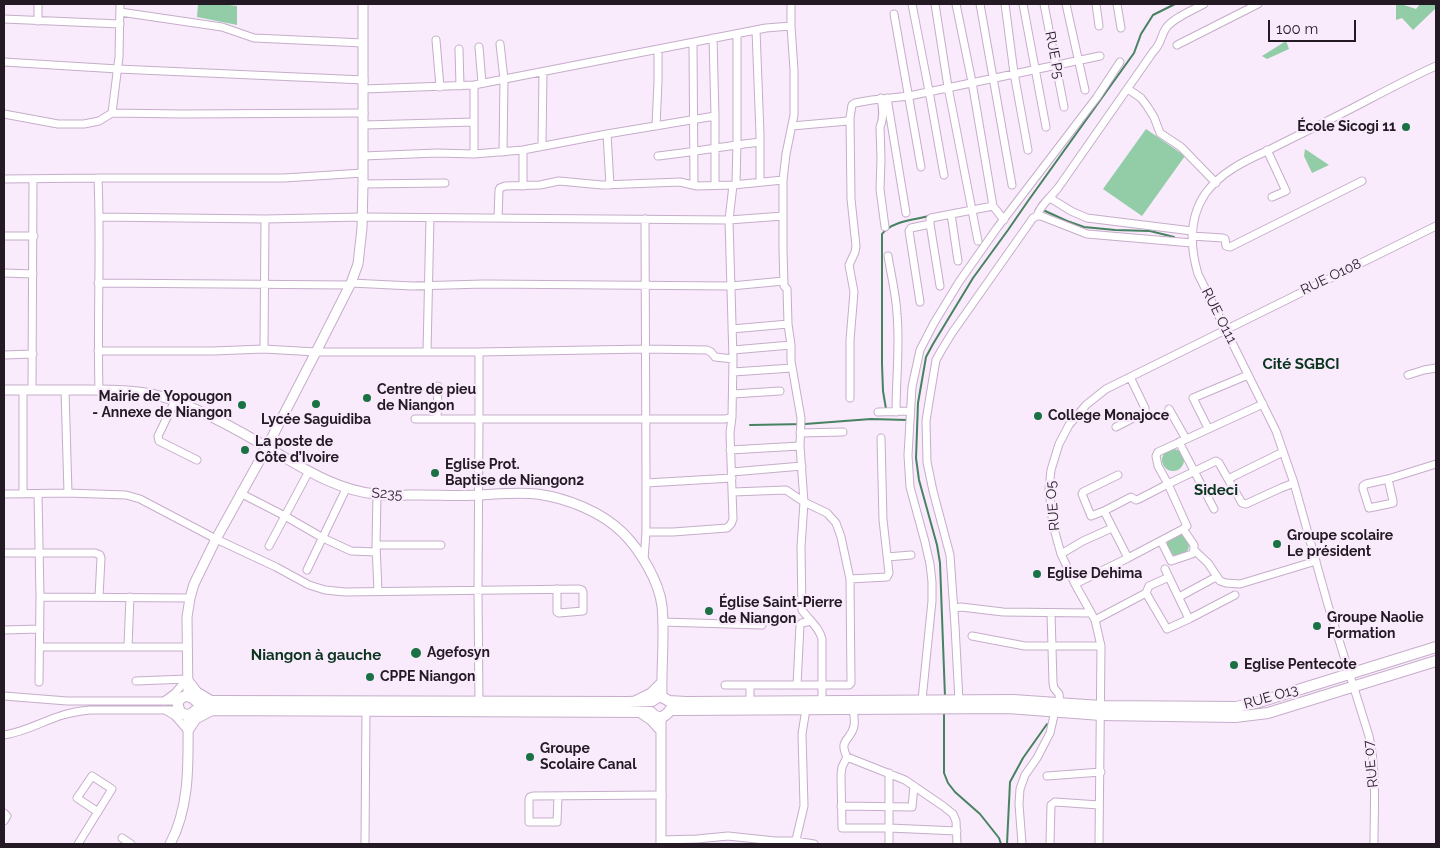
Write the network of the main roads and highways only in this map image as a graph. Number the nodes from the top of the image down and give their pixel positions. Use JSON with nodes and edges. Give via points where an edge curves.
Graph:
{"nodes":[{"id":1,"x":1436,"y":647,"type":"edge"},
{"id":2,"x":1436,"y":661,"type":"edge"},
{"id":3,"x":661,"y":704,"type":"junction"},
{"id":4,"x":937,"y":704,"type":"junction"},
{"id":5,"x":187,"y":705,"type":"road end"},
{"id":6,"x":822,"y":705,"type":"junction"},
{"id":7,"x":479,"y":706,"type":"junction"},
{"id":8,"x":1101,"y":711,"type":"junction"},
{"id":9,"x":661,"y":718,"type":"road end"}],
"edges":[{"from":1,"to":8,"type":"main road","name":"RUE O13","via":[[1236,707]]},
{"from":2,"to":8,"type":"main road","name":"RUE O13","via":[[1259,715],[1202,717]]},
{"from":3,"to":6,"type":"main road","via":[[750,702]]},
{"from":3,"to":6,"type":"main road","via":[[806,709]]},
{"from":3,"to":7,"type":"main road"},
{"from":3,"to":7,"type":"main road","via":[[639,712]]},
{"from":3,"to":9,"type":"main road","via":[[667,715]]},
{"from":4,"to":6,"type":"main road","via":[[853,709]]},
{"from":4,"to":6,"type":"main road","via":[[922,700]]},
{"from":4,"to":8,"type":"main road"},
{"from":5,"to":7,"type":"main road"}]}
